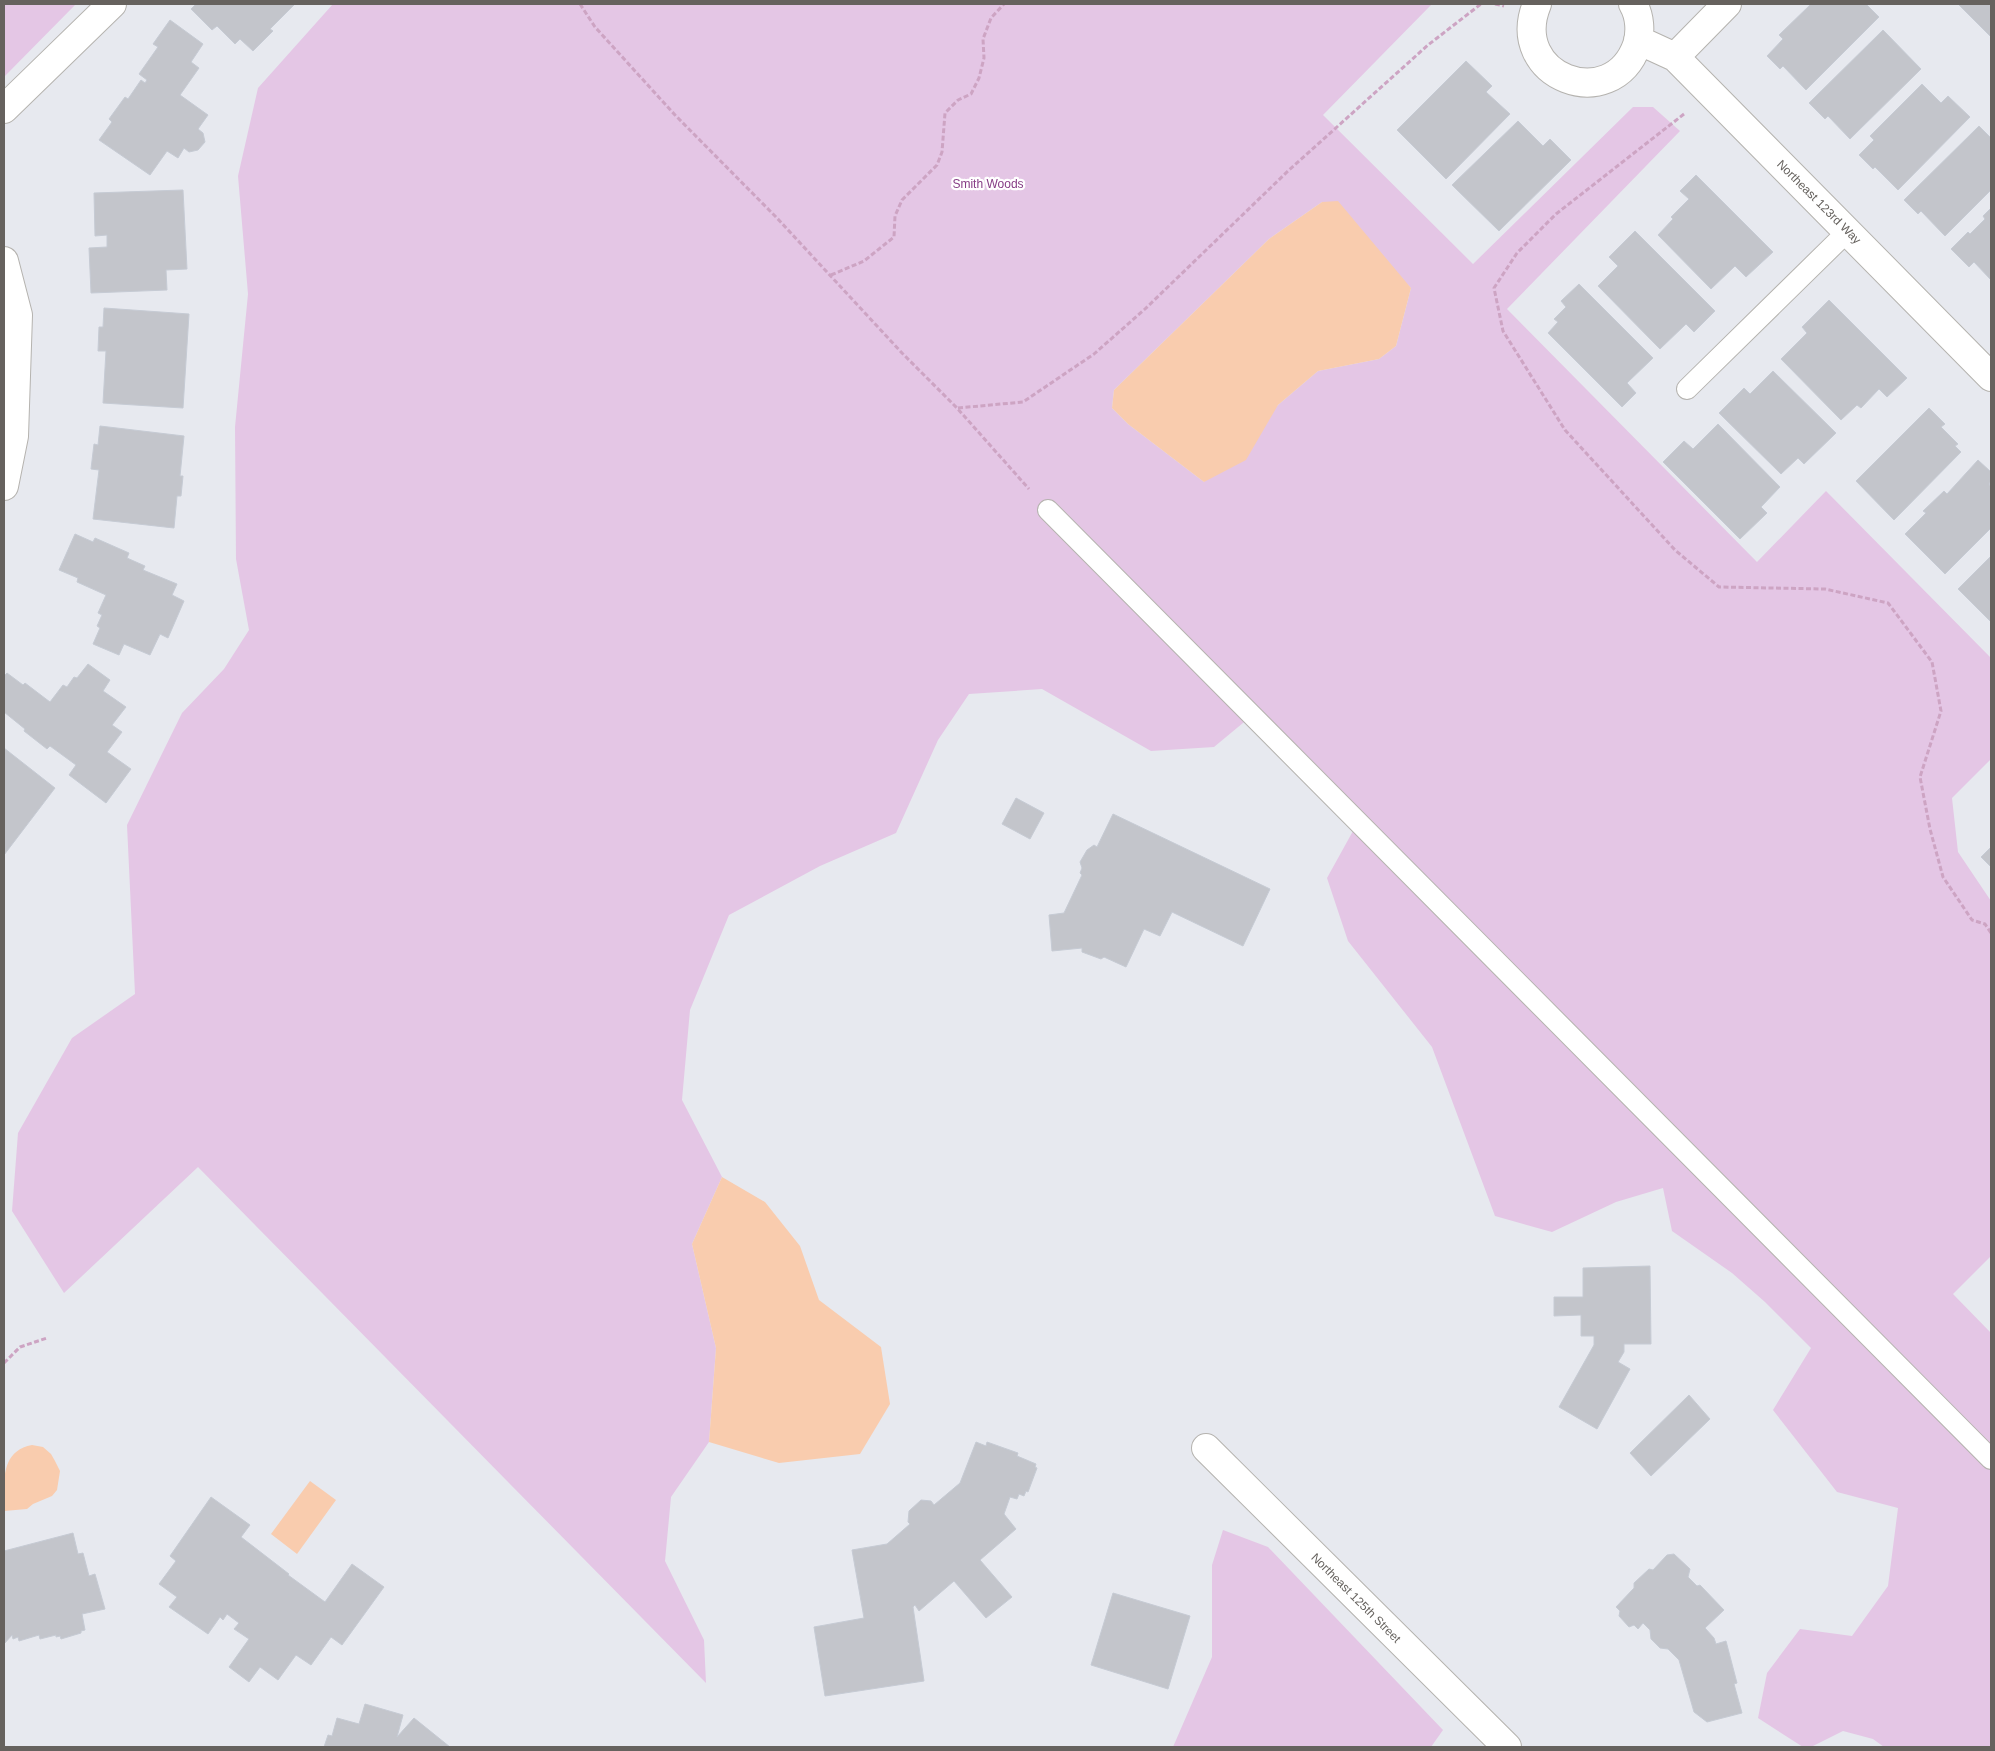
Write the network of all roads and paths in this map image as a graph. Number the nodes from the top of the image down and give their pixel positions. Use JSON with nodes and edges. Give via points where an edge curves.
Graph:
{"nodes":[{"id":1,"x":112,"y":4,"type":"edge"},
{"id":2,"x":580,"y":4,"type":"edge"},
{"id":3,"x":1004,"y":4,"type":"edge"},
{"id":4,"x":1481,"y":4,"type":"edge"},
{"id":5,"x":1537,"y":4,"type":"edge"},
{"id":6,"x":1633,"y":4,"type":"edge"},
{"id":7,"x":1727,"y":4,"type":"edge"},
{"id":8,"x":1638,"y":40,"type":"junction"},
{"id":9,"x":1676,"y":57,"type":"junction"},
{"id":10,"x":4,"y":109,"type":"edge"},
{"id":11,"x":1680,"y":118,"type":"dead end"},
{"id":12,"x":1848,"y":231,"type":"junction"},
{"id":13,"x":4,"y":260,"type":"edge"},
{"id":14,"x":831,"y":275,"type":"junction"},
{"id":15,"x":1991,"y":377,"type":"edge"},
{"id":16,"x":1688,"y":389,"type":"dead end"},
{"id":17,"x":957,"y":408,"type":"junction"},
{"id":18,"x":4,"y":486,"type":"edge"},
{"id":19,"x":1048,"y":510,"type":"joint"},
{"id":20,"x":1991,"y":932,"type":"edge"},
{"id":21,"x":46,"y":1338,"type":"dead end"},
{"id":22,"x":4,"y":1363,"type":"edge"},
{"id":23,"x":1206,"y":1448,"type":"dead end"},
{"id":24,"x":1991,"y":1459,"type":"edge"},
{"id":25,"x":1507,"y":1747,"type":"edge"}],
"edges":[{"from":1,"to":10,"type":"street"},
{"from":2,"to":14,"type":"path","via":[[595,27],[675,115]]},
{"from":3,"to":14,"type":"path","via":[[991,18],[983,39],[984,58],[979,78],[971,94],[958,100],[945,113],[942,152],[937,165],[902,200],[895,216],[894,236],[864,261]]},
{"from":4,"to":17,"type":"path","via":[[1428,45],[1288,171],[1094,354],[1023,402]]},
{"from":5,"to":8,"type":"street","via":[[1532,16],[1531,34],[1536,51],[1558,76],[1592,83],[1609,78],[1623,68]]},
{"from":6,"to":8,"type":"street","via":[[1639,22]]},
{"from":7,"to":9,"type":"street"},
{"from":8,"to":9,"type":"street","name":"Northeast 123rd Way"},
{"from":9,"to":12,"type":"street","name":"Northeast 123rd Way"},
{"from":11,"to":20,"type":"path","via":[[1556,214],[1517,253],[1494,288],[1503,331],[1565,430],[1675,550],[1719,586],[1825,589],[1888,603],[1932,662],[1941,711],[1920,777],[1943,877],[1972,920],[1985,924]]},
{"from":12,"to":15,"type":"street","name":"Northeast 123rd Way"},
{"from":12,"to":16,"type":"lane"},
{"from":13,"to":18,"type":"street","via":[[18,315],[14,436]]},
{"from":14,"to":17,"type":"path"},
{"from":17,"to":19,"type":"path"},
{"from":19,"to":24,"type":"lane"},
{"from":21,"to":22,"type":"path","via":[[20,1347]]},
{"from":23,"to":25,"type":"street","name":"Northeast 125th Street"}]}
